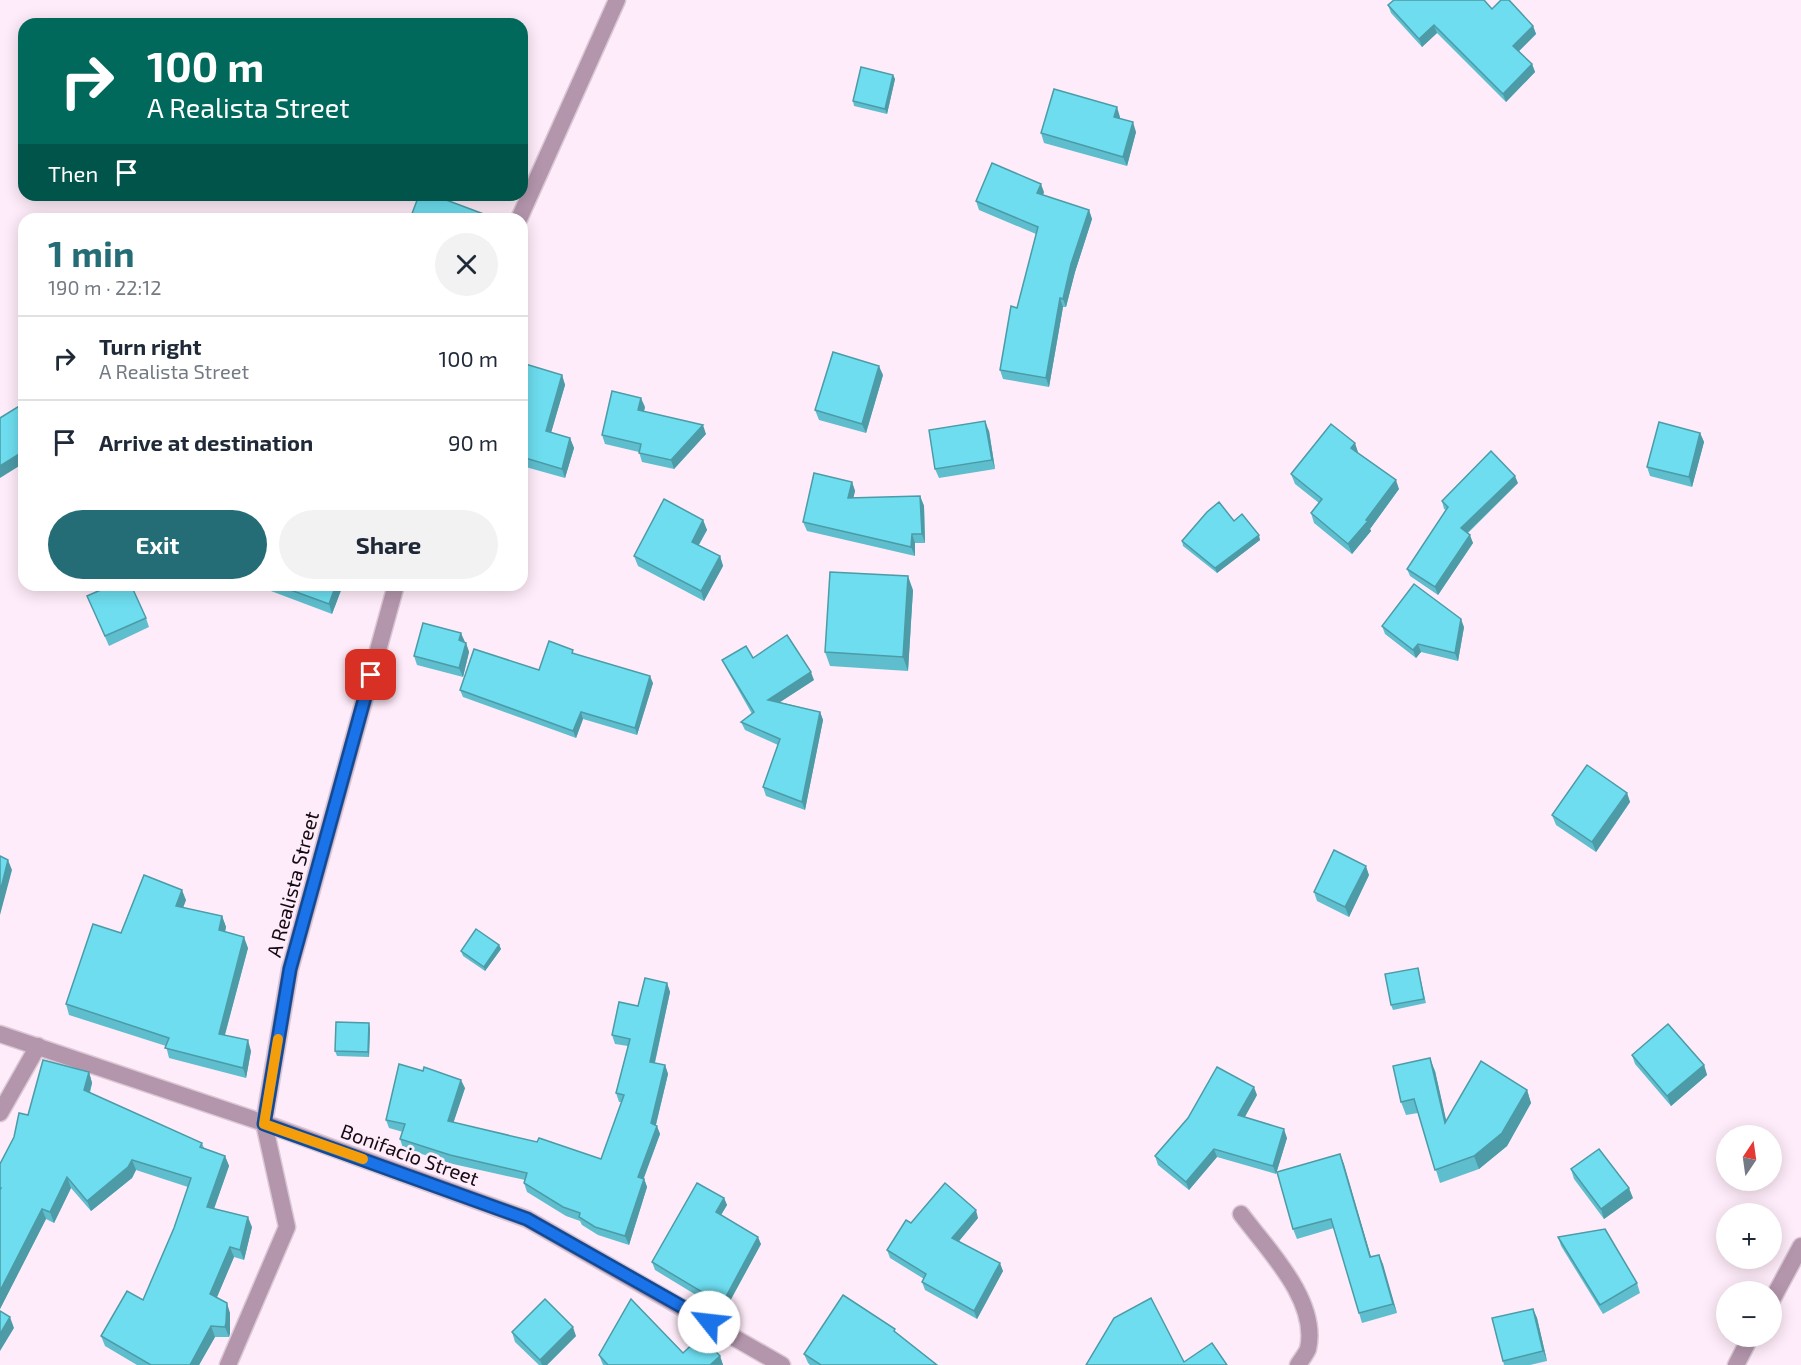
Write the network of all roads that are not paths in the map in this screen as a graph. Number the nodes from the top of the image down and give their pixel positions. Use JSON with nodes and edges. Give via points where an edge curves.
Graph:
{"nodes":[{"id":1,"x":617,"y":0,"type":"edge"},
{"id":2,"x":528,"y":199,"type":"edge"},
{"id":3,"x":394,"y":591,"type":"edge"},
{"id":4,"x":0,"y":1034,"type":"edge"},
{"id":5,"x":38,"y":1046,"type":"junction"},
{"id":6,"x":0,"y":1113,"type":"edge"},
{"id":7,"x":264,"y":1124,"type":"junction"},
{"id":8,"x":1241,"y":1214,"type":"dead end"},
{"id":9,"x":1801,"y":1246,"type":"edge"},
{"id":10,"x":1782,"y":1281,"type":"edge"},
{"id":11,"x":1745,"y":1347,"type":"edge"},
{"id":12,"x":228,"y":1365,"type":"edge"},
{"id":13,"x":782,"y":1365,"type":"edge"},
{"id":14,"x":1298,"y":1365,"type":"edge"},
{"id":15,"x":1736,"y":1365,"type":"edge"}],
"edges":[{"from":1,"to":2,"type":"street"},
{"from":3,"to":7,"type":"street","name":"A Realista Street","via":[[290,969]]},
{"from":4,"to":5,"type":"street","name":"Bonifacio Street"},
{"from":5,"to":6,"type":"street"},
{"from":5,"to":7,"type":"street","name":"Bonifacio Street"},
{"from":7,"to":12,"type":"street","name":"A Realista Street","via":[[287,1227]]},
{"from":7,"to":13,"type":"street","name":"Bonifacio Street","via":[[527,1219]]},
{"from":8,"to":14,"type":"street","via":[[1299,1292],[1308,1319],[1308,1350]]},
{"from":9,"to":10,"type":"street"},
{"from":11,"to":15,"type":"street"}]}
